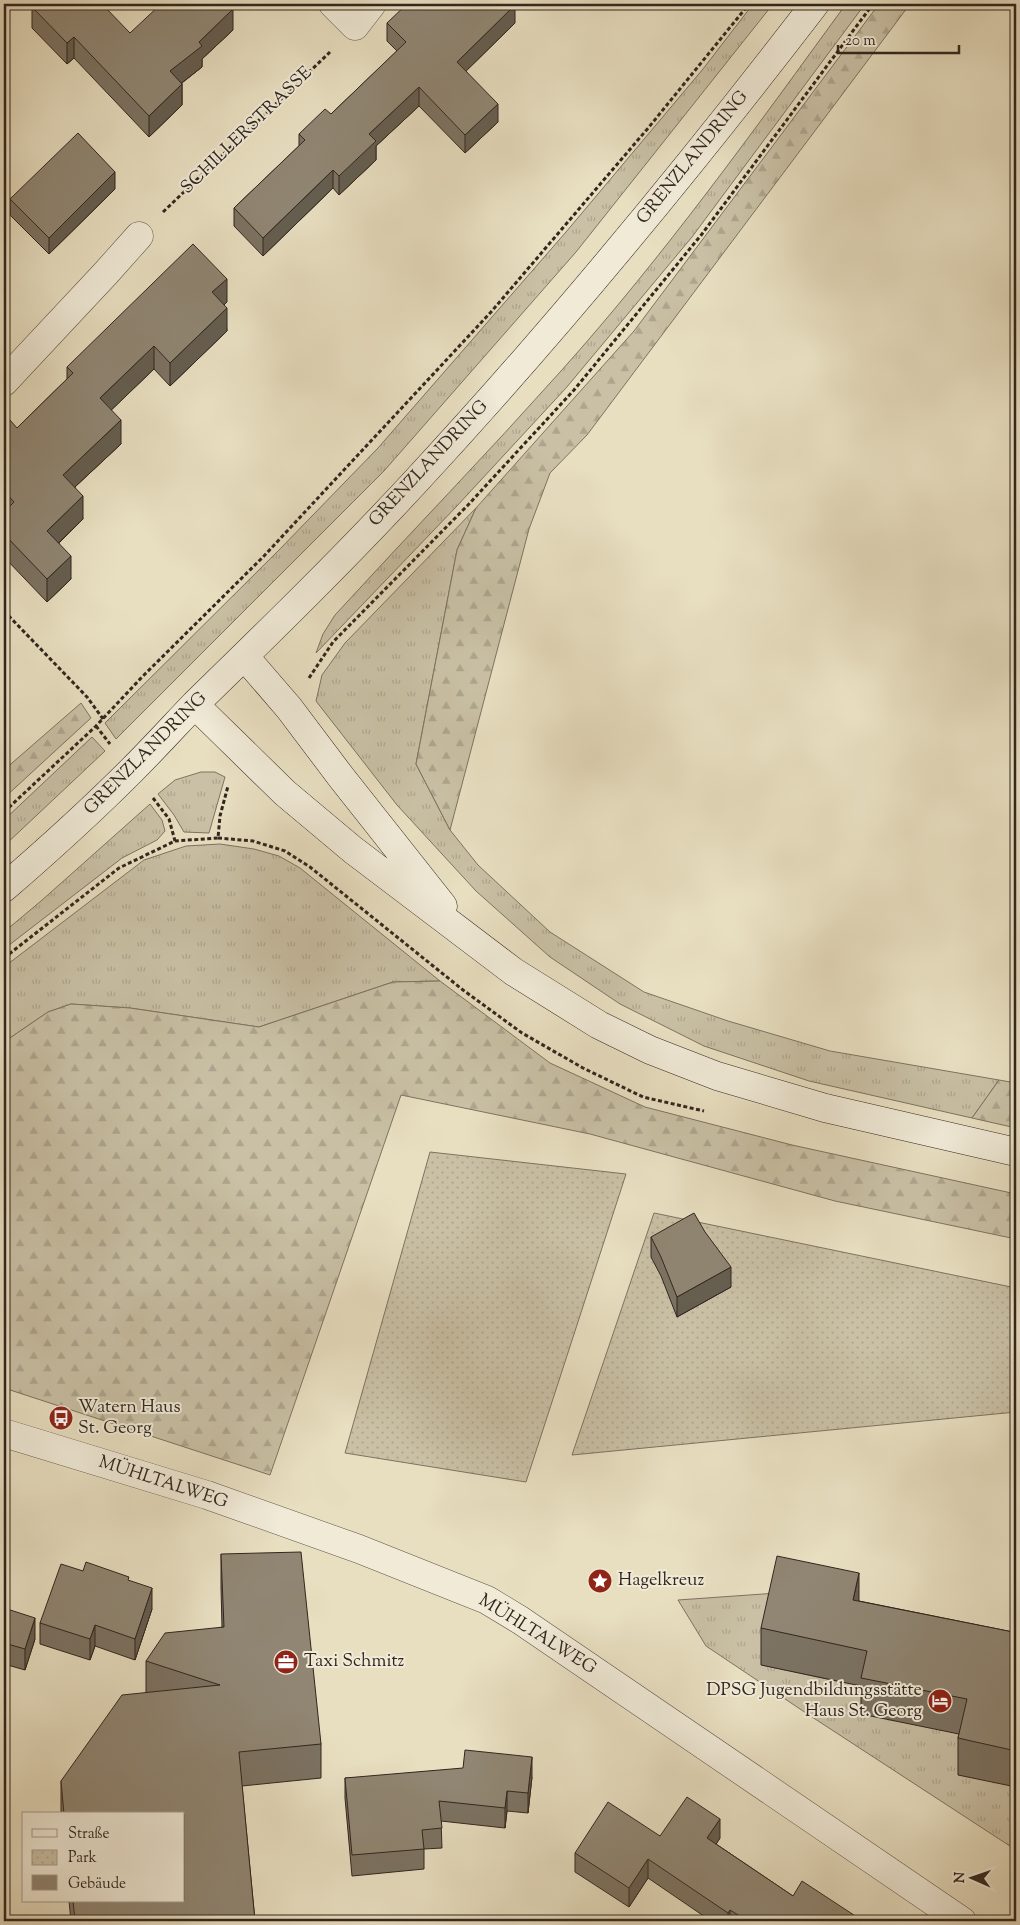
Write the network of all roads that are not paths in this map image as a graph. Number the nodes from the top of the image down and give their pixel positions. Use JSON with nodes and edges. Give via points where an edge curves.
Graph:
{"nodes":[{"id":1,"x":333,"y":4,"type":"edge"},
{"id":2,"x":372,"y":4,"type":"edge"},
{"id":3,"x":814,"y":4,"type":"edge"},
{"id":4,"x":139,"y":236,"type":"road end"},
{"id":5,"x":4,"y":382,"type":"edge"},
{"id":6,"x":245,"y":658,"type":"junction"},
{"id":7,"x":195,"y":705,"type":"junction"},
{"id":8,"x":4,"y":888,"type":"edge"},
{"id":9,"x":465,"y":934,"type":"junction"},
{"id":10,"x":1016,"y":1152,"type":"edge"},
{"id":11,"x":4,"y":1433,"type":"edge"},
{"id":12,"x":962,"y":1921,"type":"edge"}],
"edges":[{"from":1,"to":2,"type":"main road","via":[[354,26]]},
{"from":3,"to":6,"type":"main road","name":"GRENZLANDRING","via":[[744,96],[573,305],[416,482]]},
{"from":4,"to":5,"type":"main road"},
{"from":6,"to":7,"type":"main road","name":"GRENZLANDRING"},
{"from":6,"to":9,"type":"main road","via":[[289,708]]},
{"from":7,"to":8,"type":"main road","name":"GRENZLANDRING","via":[[92,809]]},
{"from":7,"to":9,"type":"main road","via":[[285,794]]},
{"from":9,"to":10,"type":"main road","via":[[514,972],[599,1025],[650,1050],[792,1099]]},
{"from":11,"to":12,"type":"main road","name":"MÜHLTALWEG","via":[[207,1495],[487,1600]]}]}
